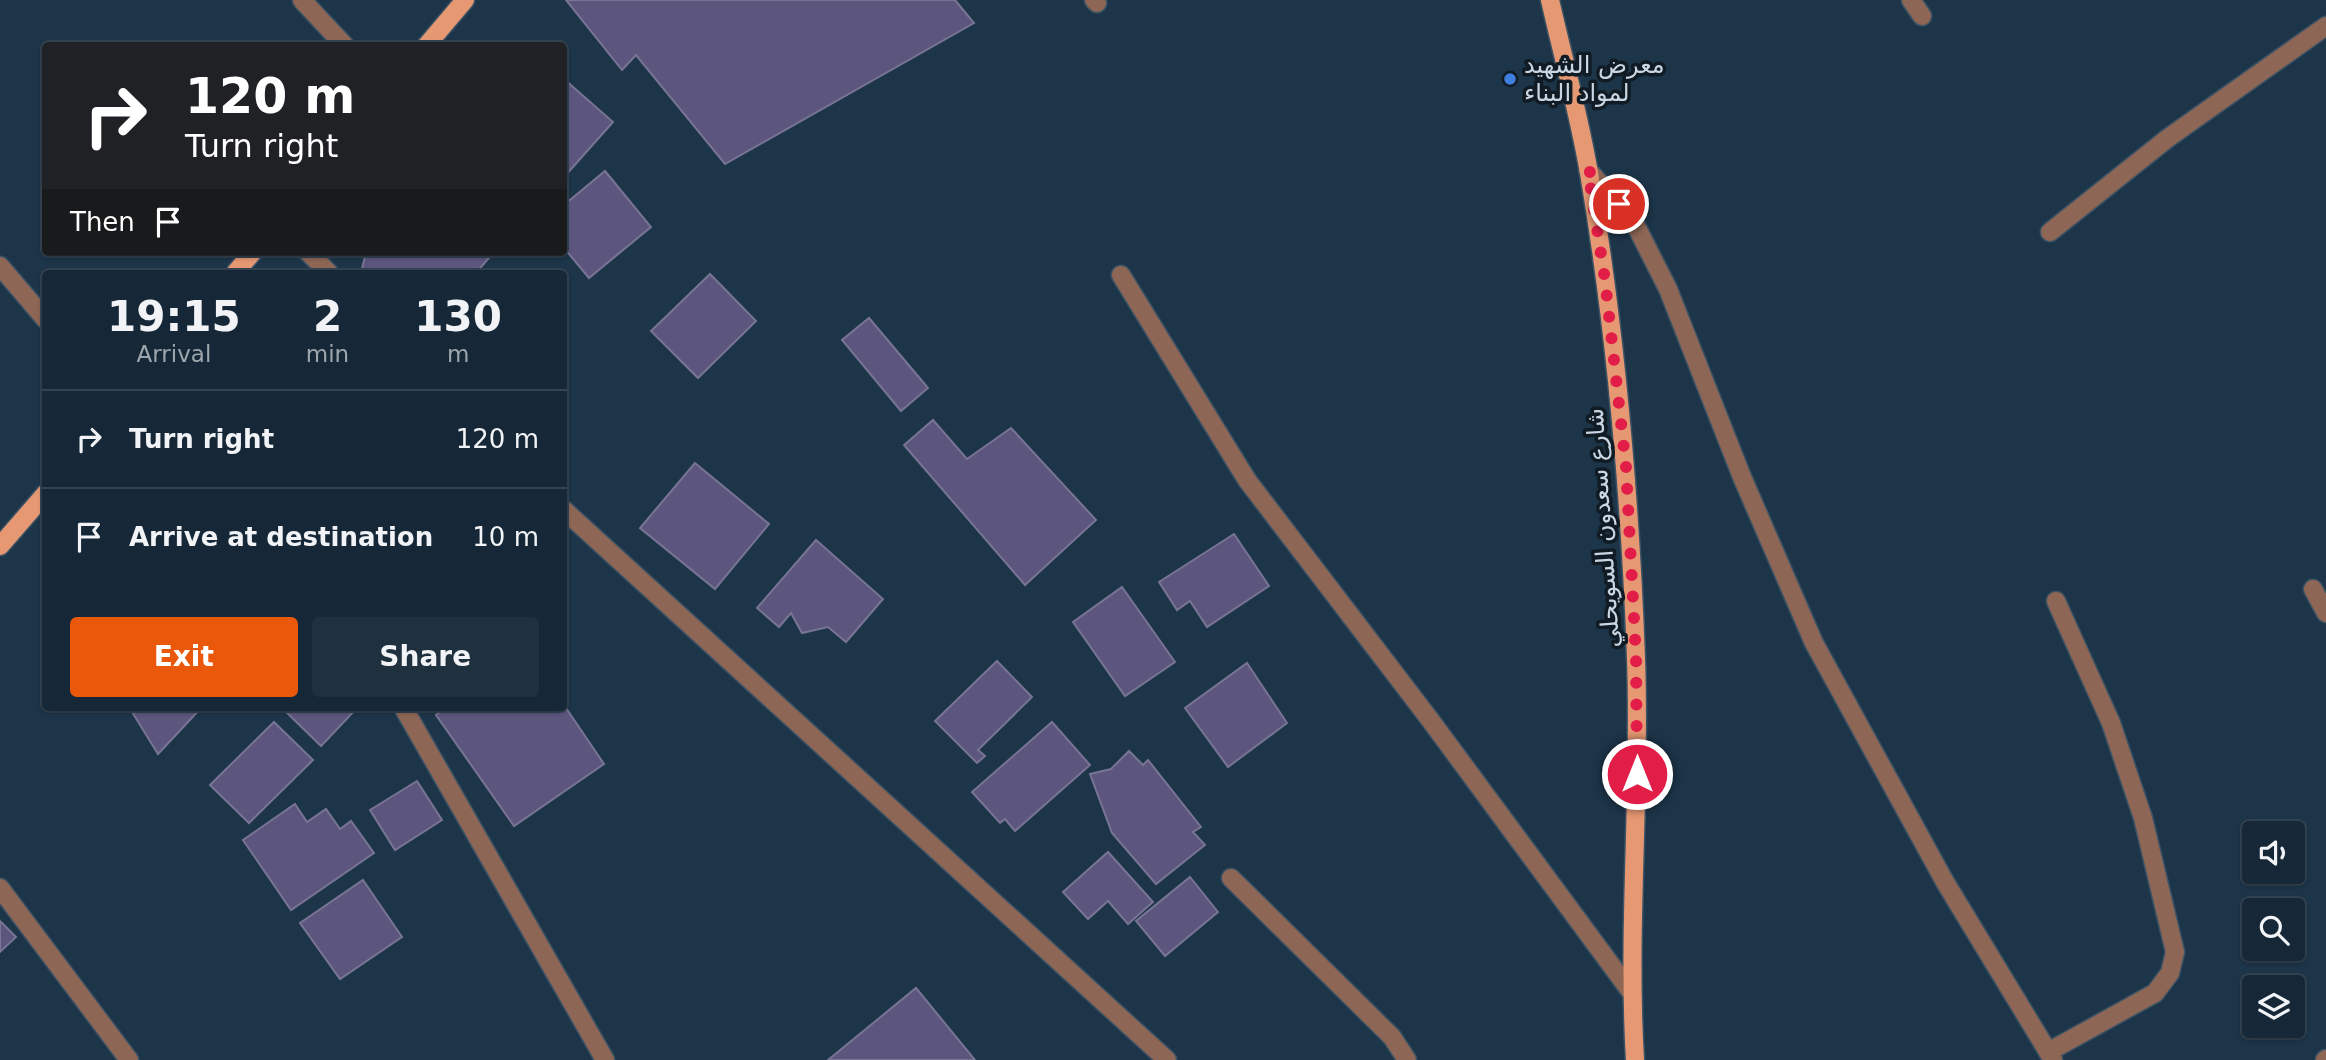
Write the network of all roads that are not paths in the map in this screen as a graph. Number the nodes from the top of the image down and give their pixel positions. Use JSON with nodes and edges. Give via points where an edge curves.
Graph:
{"nodes":[{"id":1,"x":302,"y":0,"type":"edge"},
{"id":2,"x":465,"y":0,"type":"edge"},
{"id":3,"x":1550,"y":0,"type":"edge"},
{"id":4,"x":1911,"y":0,"type":"edge"},
{"id":5,"x":1922,"y":16,"type":"dead end"},
{"id":6,"x":2326,"y":26,"type":"edge"},
{"id":7,"x":341,"y":42,"type":"edge"},
{"id":8,"x":429,"y":42,"type":"edge"},
{"id":9,"x":1588,"y":170,"type":"junction"},
{"id":10,"x":2050,"y":232,"type":"dead end"},
{"id":11,"x":250,"y":256,"type":"edge"},
{"id":12,"x":312,"y":256,"type":"edge"},
{"id":13,"x":0,"y":266,"type":"edge"},
{"id":14,"x":238,"y":270,"type":"edge"},
{"id":15,"x":326,"y":270,"type":"edge"},
{"id":16,"x":1121,"y":275,"type":"dead end"},
{"id":17,"x":42,"y":315,"type":"edge"},
{"id":18,"x":42,"y":497,"type":"edge"},
{"id":19,"x":567,"y":513,"type":"edge"},
{"id":20,"x":0,"y":546,"type":"edge"},
{"id":21,"x":2313,"y":589,"type":"dead end"},
{"id":22,"x":2056,"y":601,"type":"dead end"},
{"id":23,"x":2326,"y":613,"type":"edge"},
{"id":24,"x":405,"y":711,"type":"edge"},
{"id":25,"x":1231,"y":878,"type":"dead end"},
{"id":26,"x":0,"y":888,"type":"edge"},
{"id":27,"x":1631,"y":992,"type":"junction"},
{"id":28,"x":2051,"y":1056,"type":"edge"},
{"id":29,"x":129,"y":1060,"type":"edge"},
{"id":30,"x":604,"y":1060,"type":"edge"},
{"id":31,"x":1167,"y":1060,"type":"edge"},
{"id":32,"x":1407,"y":1060,"type":"edge"},
{"id":33,"x":1635,"y":1060,"type":"edge"}],
"edges":[{"from":1,"to":7,"type":"street"},
{"from":2,"to":8,"type":"main road"},
{"from":3,"to":9,"type":"main road","name":"شارع سعدون السويحلي"},
{"from":4,"to":5,"type":"street"},
{"from":6,"to":10,"type":"street","via":[[2168,138]]},
{"from":9,"to":27,"type":"main road","name":"شارع سعدون السويحلي","via":[[1626,467],[1636,670]]},
{"from":9,"to":28,"type":"street","via":[[1634,222],[1668,289],[1814,643],[1945,882]]},
{"from":11,"to":14,"type":"main road"},
{"from":12,"to":15,"type":"street"},
{"from":13,"to":17,"type":"street"},
{"from":16,"to":27,"type":"street","via":[[1247,480]]},
{"from":18,"to":20,"type":"main road"},
{"from":19,"to":31,"type":"street"},
{"from":21,"to":23,"type":"street"},
{"from":22,"to":28,"type":"street","via":[[2111,723],[2144,818],[2175,952],[2170,974],[2155,993]]},
{"from":24,"to":30,"type":"street"},
{"from":25,"to":32,"type":"street","via":[[1392,1037]]},
{"from":26,"to":29,"type":"street"},
{"from":27,"to":33,"type":"main road","name":"شارع سعدون السويحلي"}]}
